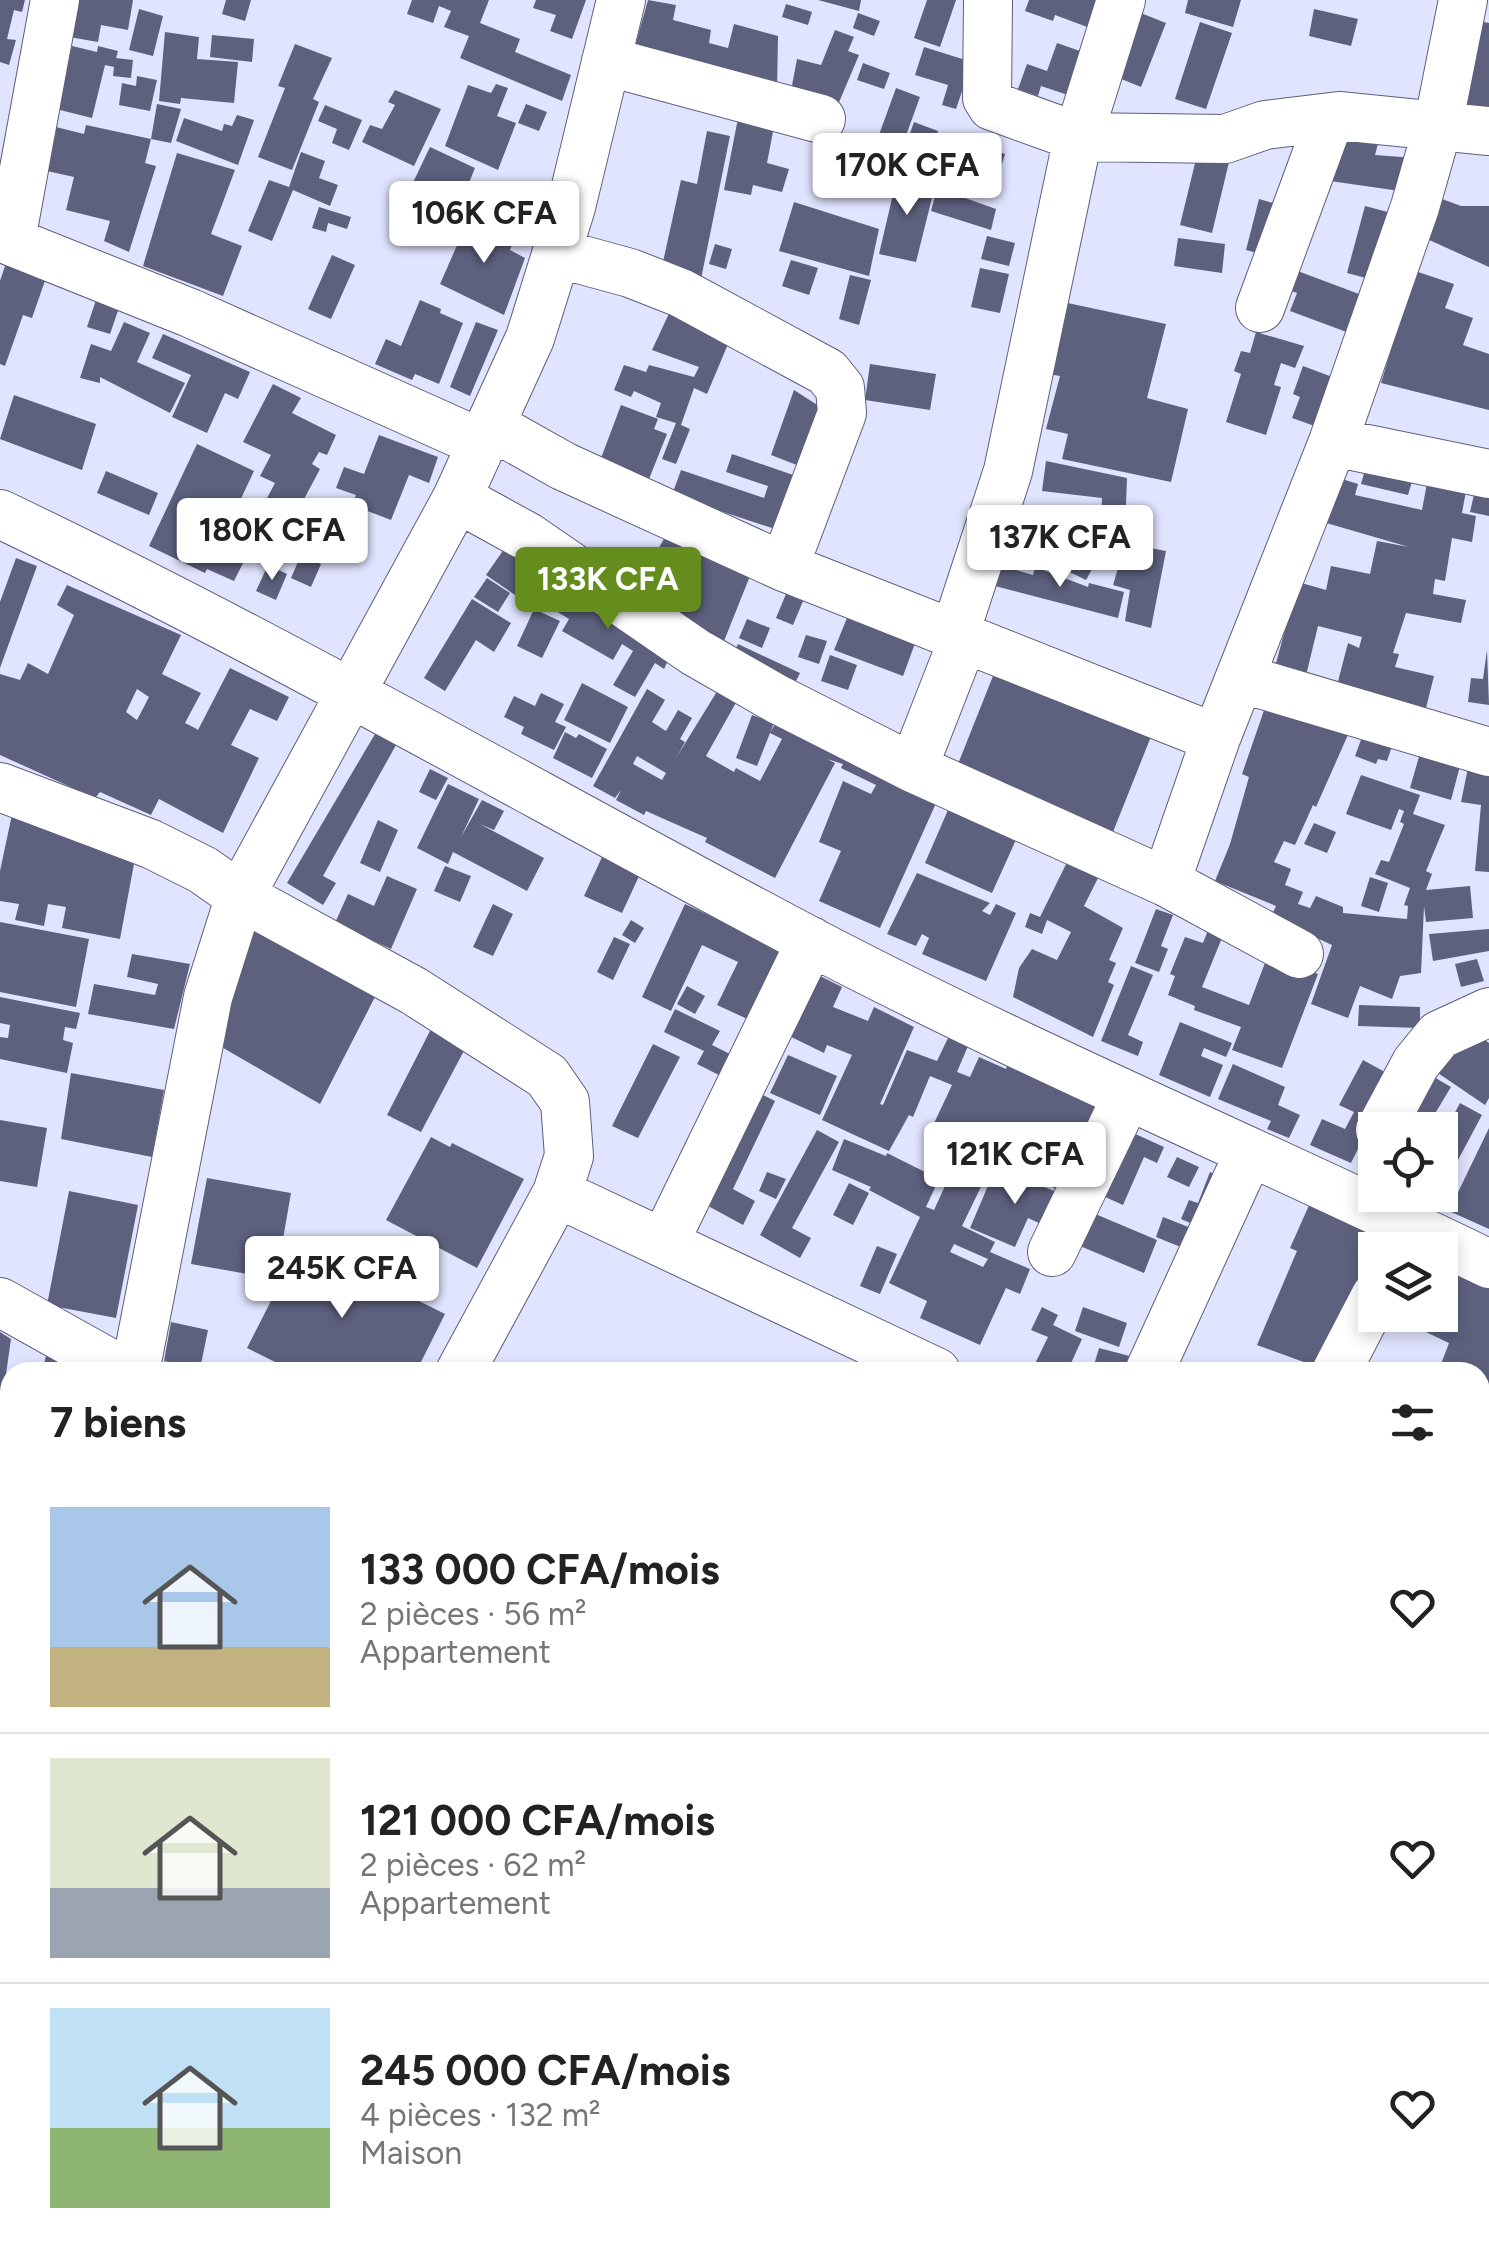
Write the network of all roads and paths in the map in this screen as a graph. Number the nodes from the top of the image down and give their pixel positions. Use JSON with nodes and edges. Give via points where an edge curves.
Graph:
{"nodes":[{"id":1,"x":55,"y":0,"type":"edge"},
{"id":2,"x":988,"y":0,"type":"edge"},
{"id":3,"x":1121,"y":0,"type":"edge"},
{"id":4,"x":1462,"y":0,"type":"edge"},
{"id":5,"x":619,"y":1,"type":"edge"},
{"id":6,"x":606,"y":61,"type":"junction"},
{"id":7,"x":1330,"y":118,"type":"junction"},
{"id":8,"x":821,"y":119,"type":"dead end"},
{"id":9,"x":1438,"y":126,"type":"junction"},
{"id":10,"x":1489,"y":131,"type":"edge"},
{"id":11,"x":1078,"y":136,"type":"junction"},
{"id":12,"x":6,"y":239,"type":"edge"},
{"id":13,"x":557,"y":253,"type":"junction"},
{"id":14,"x":1260,"y":308,"type":"dead end"},
{"id":15,"x":488,"y":435,"type":"junction"},
{"id":16,"x":1332,"y":442,"type":"junction"},
{"id":17,"x":1489,"y":474,"type":"edge"},
{"id":18,"x":456,"y":498,"type":"junction"},
{"id":19,"x":0,"y":514,"type":"edge"},
{"id":20,"x":784,"y":567,"type":"junction"},
{"id":21,"x":958,"y":638,"type":"junction"},
{"id":22,"x":1240,"y":678,"type":"junction"},
{"id":23,"x":354,"y":693,"type":"junction"},
{"id":24,"x":1216,"y":738,"type":"junction"},
{"id":25,"x":1489,"y":752,"type":"edge"},
{"id":26,"x":914,"y":768,"type":"junction"},
{"id":27,"x":0,"y":787,"type":"edge"},
{"id":28,"x":1166,"y":882,"type":"junction"},
{"id":29,"x":240,"y":896,"type":"junction"},
{"id":30,"x":811,"y":941,"type":"junction"},
{"id":31,"x":1299,"y":954,"type":"dead end"},
{"id":32,"x":1489,"y":1012,"type":"edge"},
{"id":33,"x":1127,"y":1096,"type":"junction"},
{"id":34,"x":1390,"y":1112,"type":"edge"},
{"id":35,"x":1249,"y":1152,"type":"junction"},
{"id":36,"x":1358,"y":1172,"type":"edge"},
{"id":37,"x":558,"y":1193,"type":"junction"},
{"id":38,"x":1346,"y":1194,"type":"junction"},
{"id":39,"x":1398,"y":1232,"type":"edge"},
{"id":40,"x":664,"y":1242,"type":"junction"},
{"id":41,"x":1052,"y":1252,"type":"dead end"},
{"id":42,"x":1458,"y":1254,"type":"edge"},
{"id":43,"x":1489,"y":1264,"type":"edge"},
{"id":44,"x":0,"y":1302,"type":"edge"},
{"id":45,"x":1358,"y":1330,"type":"edge"},
{"id":46,"x":107,"y":1362,"type":"edge"},
{"id":47,"x":137,"y":1362,"type":"edge"},
{"id":48,"x":465,"y":1362,"type":"edge"},
{"id":49,"x":915,"y":1362,"type":"edge"},
{"id":50,"x":1154,"y":1362,"type":"edge"},
{"id":51,"x":1341,"y":1362,"type":"edge"}],
"edges":[{"from":1,"to":12,"type":"street"},
{"from":2,"to":11,"type":"street","via":[[992,106]]},
{"from":3,"to":11,"type":"street"},
{"from":4,"to":9,"type":"street"},
{"from":5,"to":6,"type":"street"},
{"from":6,"to":8,"type":"street"},
{"from":6,"to":13,"type":"street"},
{"from":7,"to":9,"type":"street"},
{"from":7,"to":11,"type":"street","via":[[1265,124],[1225,139]]},
{"from":7,"to":14,"type":"street"},
{"from":9,"to":10,"type":"street"},
{"from":9,"to":16,"type":"street"},
{"from":11,"to":21,"type":"street","via":[[1008,471]]},
{"from":12,"to":15,"type":"street"},
{"from":13,"to":15,"type":"street"},
{"from":13,"to":20,"type":"street","via":[[694,299],[826,372],[840,388],[842,413]]},
{"from":15,"to":18,"type":"street"},
{"from":15,"to":20,"type":"street"},
{"from":16,"to":17,"type":"street"},
{"from":16,"to":22,"type":"street"},
{"from":18,"to":23,"type":"street"},
{"from":18,"to":26,"type":"street","via":[[528,537],[730,673]]},
{"from":19,"to":23,"type":"street"},
{"from":20,"to":21,"type":"street"},
{"from":21,"to":24,"type":"street"},
{"from":21,"to":26,"type":"street"},
{"from":22,"to":24,"type":"street"},
{"from":22,"to":25,"type":"street"},
{"from":23,"to":29,"type":"street"},
{"from":23,"to":30,"type":"street"},
{"from":24,"to":28,"type":"street"},
{"from":26,"to":28,"type":"street"},
{"from":27,"to":29,"type":"street","via":[[151,844]]},
{"from":28,"to":31,"type":"street"},
{"from":29,"to":37,"type":"street","via":[[414,992],[546,1076],[565,1102],[568,1130],[569,1156]]},
{"from":29,"to":47,"type":"street","via":[[208,997]]},
{"from":30,"to":33,"type":"street"},
{"from":30,"to":40,"type":"street"},
{"from":32,"to":34,"type":"street","via":[[1439,1036]]},
{"from":33,"to":35,"type":"street"},
{"from":33,"to":41,"type":"street"},
{"from":35,"to":38,"type":"street"},
{"from":35,"to":50,"type":"street"},
{"from":36,"to":38,"type":"street"},
{"from":37,"to":40,"type":"street"},
{"from":37,"to":48,"type":"street"},
{"from":38,"to":39,"type":"street"},
{"from":40,"to":49,"type":"street"},
{"from":42,"to":43,"type":"street"},
{"from":44,"to":46,"type":"street"},
{"from":45,"to":51,"type":"street"}]}
